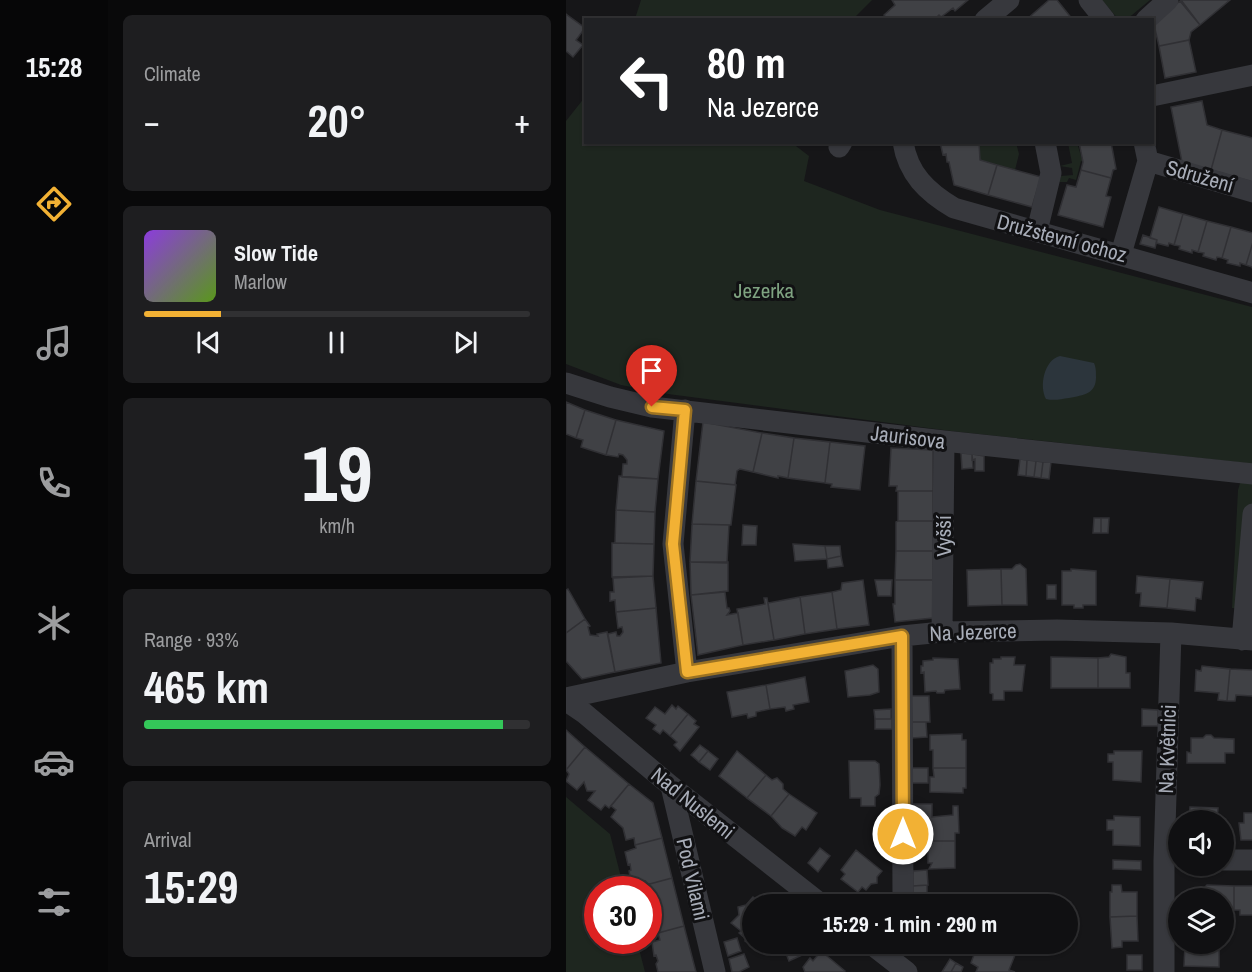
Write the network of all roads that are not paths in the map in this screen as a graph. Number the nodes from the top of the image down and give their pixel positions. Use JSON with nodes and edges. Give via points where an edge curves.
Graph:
{"nodes":[{"id":1,"x":1009,"y":0,"type":"edge"},
{"id":2,"x":1089,"y":0,"type":"edge"},
{"id":3,"x":1168,"y":0,"type":"edge"},
{"id":4,"x":992,"y":18,"type":"edge"},
{"id":5,"x":1103,"y":18,"type":"edge"},
{"id":6,"x":1148,"y":18,"type":"edge"},
{"id":7,"x":1253,"y":75,"type":"edge"},
{"id":8,"x":1154,"y":96,"type":"edge"},
{"id":9,"x":904,"y":144,"type":"edge"},
{"id":10,"x":1046,"y":144,"type":"edge"},
{"id":11,"x":1146,"y":152,"type":"edge"},
{"id":12,"x":1253,"y":192,"type":"edge"},
{"id":13,"x":1037,"y":231,"type":"junction"},
{"id":14,"x":1121,"y":254,"type":"junction"},
{"id":15,"x":1253,"y":293,"type":"edge"},
{"id":16,"x":566,"y":382,"type":"edge"},
{"id":17,"x":685,"y":410,"type":"junction"},
{"id":18,"x":944,"y":441,"type":"junction"},
{"id":19,"x":1253,"y":474,"type":"edge"},
{"id":20,"x":1253,"y":513,"type":"edge"},
{"id":21,"x":1252,"y":538,"type":"edge"},
{"id":22,"x":942,"y":632,"type":"junction"},
{"id":23,"x":1171,"y":633,"type":"junction"},
{"id":24,"x":902,"y":636,"type":"junction"},
{"id":25,"x":1247,"y":640,"type":"edge"},
{"id":26,"x":687,"y":672,"type":"junction"},
{"id":27,"x":566,"y":700,"type":"edge"},
{"id":28,"x":671,"y":786,"type":"junction"},
{"id":29,"x":1171,"y":810,"type":"edge"},
{"id":30,"x":1234,"y":860,"type":"edge"},
{"id":31,"x":1253,"y":860,"type":"edge"},
{"id":32,"x":1170,"y":876,"type":"edge"},
{"id":33,"x":808,"y":894,"type":"edge"},
{"id":34,"x":903,"y":894,"type":"edge"},
{"id":35,"x":883,"y":954,"type":"edge"},
{"id":36,"x":901,"y":954,"type":"edge"},
{"id":37,"x":902,"y":970,"type":"edge"},
{"id":38,"x":715,"y":972,"type":"edge"},
{"id":39,"x":1164,"y":972,"type":"edge"}],
"edges":[{"from":1,"to":4,"type":"street"},
{"from":2,"to":5,"type":"street"},
{"from":3,"to":6,"type":"street"},
{"from":7,"to":8,"type":"street"},
{"from":9,"to":13,"type":"street","name":"Družstevní ochoz","via":[[915,175],[937,198],[968,213]]},
{"from":10,"to":13,"type":"street","via":[[1050,173]]},
{"from":11,"to":12,"type":"street","name":"Sdružení"},
{"from":11,"to":14,"type":"street"},
{"from":13,"to":14,"type":"street","name":"Družstevní ochoz"},
{"from":14,"to":15,"type":"street","name":"Družstevní ochoz"},
{"from":16,"to":17,"type":"street","name":"Jaurisova","via":[[631,403]]},
{"from":17,"to":18,"type":"street","name":"Jaurisova"},
{"from":17,"to":26,"type":"street","via":[[673,544]]},
{"from":18,"to":19,"type":"street","name":"Jaurisova"},
{"from":18,"to":22,"type":"street","name":"Vyšší"},
{"from":20,"to":21,"type":"street","name":"Na Jezerce"},
{"from":21,"to":25,"type":"street","name":"Na Jezerce"},
{"from":22,"to":23,"type":"street","name":"Na Jezerce"},
{"from":22,"to":24,"type":"street","name":"Na Jezerce"},
{"from":23,"to":25,"type":"street","name":"Na Jezerce"},
{"from":23,"to":29,"type":"street","name":"Na Květnici"},
{"from":24,"to":26,"type":"street","name":"Na Jezerce"},
{"from":24,"to":34,"type":"street"},
{"from":26,"to":27,"type":"street","name":"Na Jezerce"},
{"from":27,"to":28,"type":"street","name":"Nad Nuslemi"},
{"from":28,"to":33,"type":"street","name":"Nad Nuslemi"},
{"from":28,"to":38,"type":"street","name":"Pod Vilami"},
{"from":30,"to":31,"type":"street"},
{"from":32,"to":39,"type":"street","name":"Na Květnici"},
{"from":35,"to":37,"type":"street"},
{"from":36,"to":37,"type":"street"}]}
